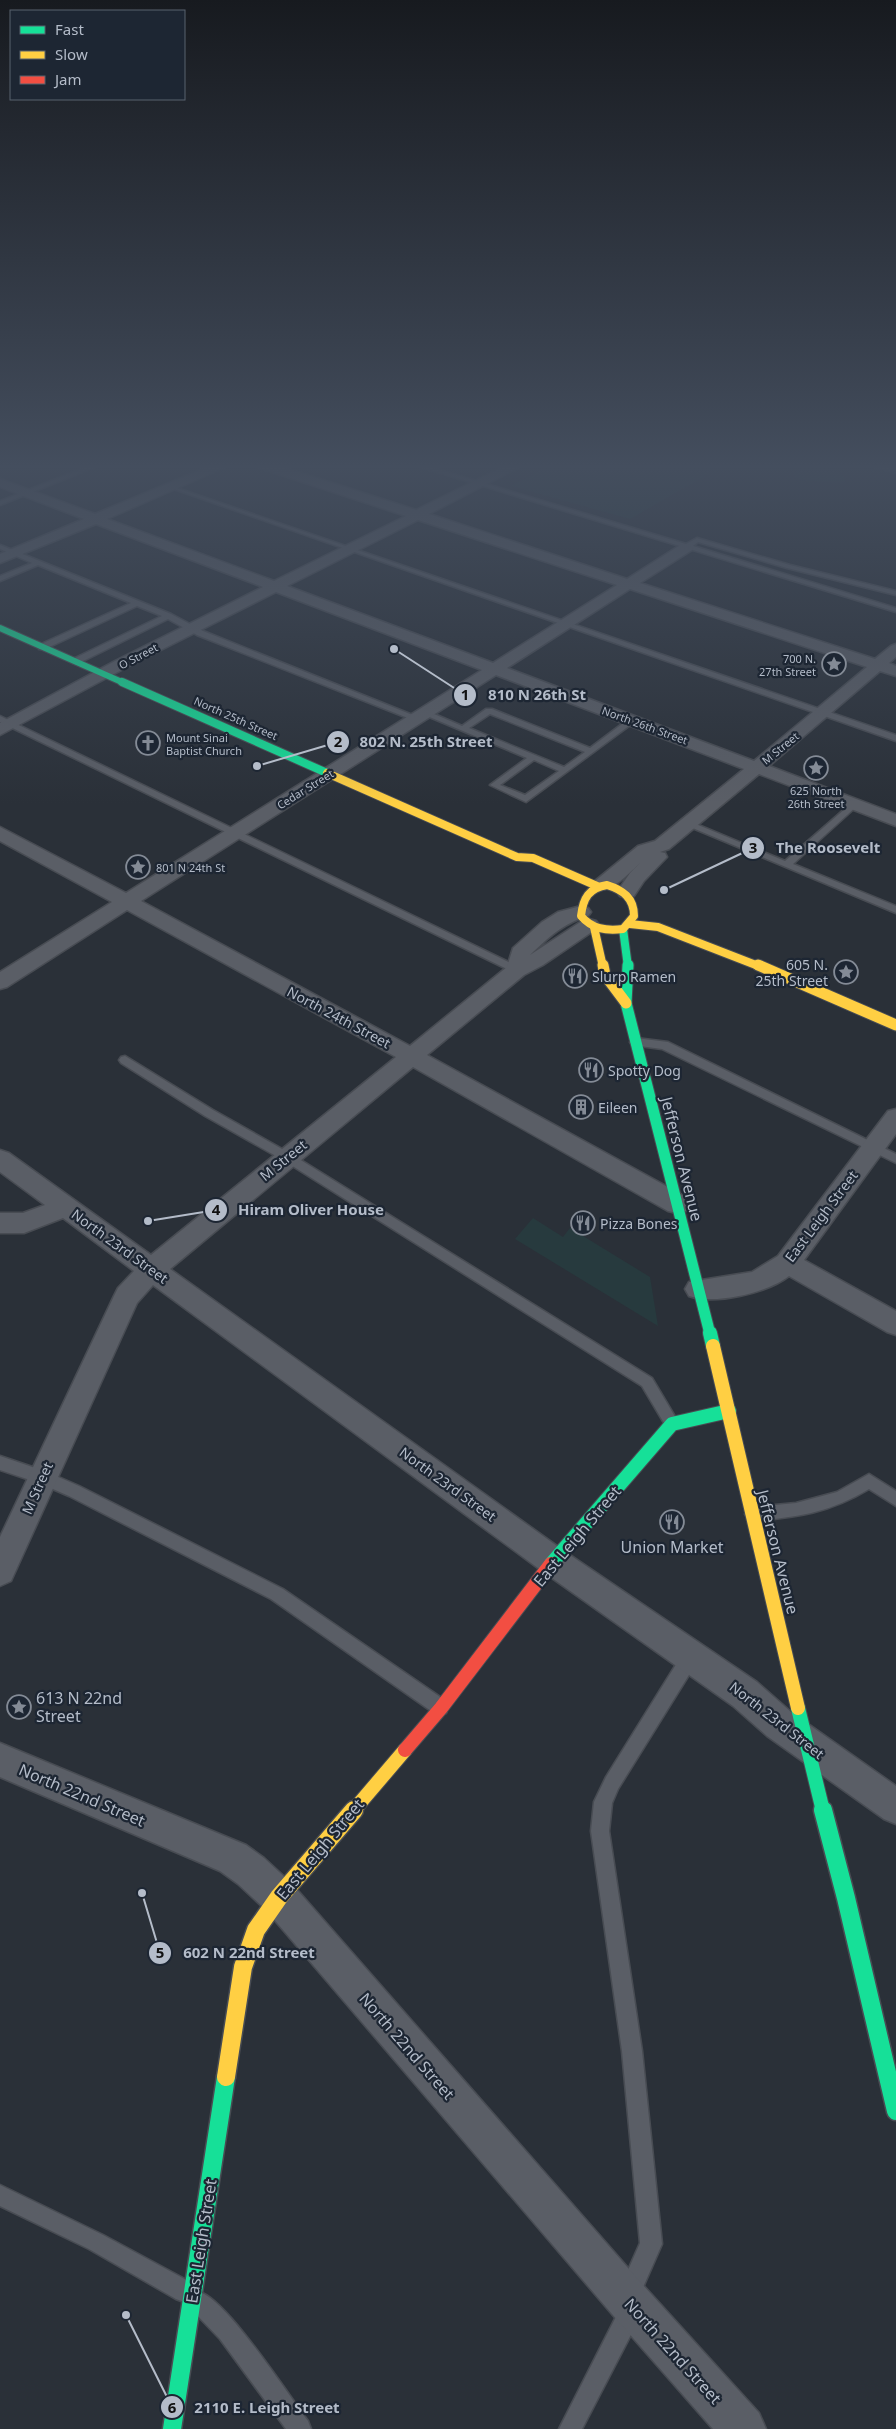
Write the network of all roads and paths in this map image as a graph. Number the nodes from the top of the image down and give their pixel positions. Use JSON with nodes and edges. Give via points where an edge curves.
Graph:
{"nodes":[{"id":1,"x":72,"y":577,"type":"edge"},
{"id":2,"x":251,"y":577,"type":"edge"},
{"id":3,"x":292,"y":577,"type":"edge"},
{"id":4,"x":431,"y":577,"type":"edge"},
{"id":5,"x":608,"y":577,"type":"edge"},
{"id":6,"x":639,"y":577,"type":"edge"},
{"id":7,"x":788,"y":577,"type":"edge"},
{"id":8,"x":837,"y":577,"type":"edge"},
{"id":9,"x":628,"y":584,"type":"junction"},
{"id":10,"x":274,"y":586,"type":"junction"},
{"id":11,"x":896,"y":594,"type":"edge"},
{"id":12,"x":136,"y":604,"type":"junction"},
{"id":13,"x":896,"y":610,"type":"edge"},
{"id":14,"x":168,"y":616,"type":"junction"},
{"id":15,"x":565,"y":624,"type":"junction"},
{"id":16,"x":0,"y":628,"type":"edge"},
{"id":17,"x":192,"y":628,"type":"junction"},
{"id":18,"x":42,"y":646,"type":"junction"},
{"id":19,"x":896,"y":648,"type":"edge"},
{"id":20,"x":76,"y":661,"type":"junction"},
{"id":21,"x":876,"y":664,"type":"junction"},
{"id":22,"x":493,"y":669,"type":"junction"},
{"id":23,"x":896,"y":671,"type":"edge"},
{"id":24,"x":104,"y":674,"type":"junction"},
{"id":25,"x":824,"y":712,"type":"junction"},
{"id":26,"x":420,"y":716,"type":"junction"},
{"id":27,"x":633,"y":720,"type":"junction"},
{"id":28,"x":4,"y":724,"type":"edge"},
{"id":29,"x":463,"y":729,"type":"junction"},
{"id":30,"x":896,"y":738,"type":"edge"},
{"id":31,"x":591,"y":751,"type":"junction"},
{"id":32,"x":533,"y":757,"type":"junction"},
{"id":33,"x":757,"y":767,"type":"junction"},
{"id":34,"x":565,"y":770,"type":"junction"},
{"id":35,"x":329,"y":773,"type":"junction"},
{"id":36,"x":854,"y":804,"type":"junction"},
{"id":37,"x":896,"y":820,"type":"edge"},
{"id":38,"x":688,"y":824,"type":"junction"},
{"id":39,"x":0,"y":833,"type":"edge"},
{"id":40,"x":234,"y":834,"type":"junction"},
{"id":41,"x":662,"y":845,"type":"junction"},
{"id":42,"x":517,"y":857,"type":"junction"},
{"id":43,"x":786,"y":864,"type":"junction"},
{"id":44,"x":529,"y":869,"type":"dead end"},
{"id":45,"x":599,"y":886,"type":"junction"},
{"id":46,"x":634,"y":900,"type":"junction"},
{"id":47,"x":125,"y":903,"type":"junction"},
{"id":48,"x":896,"y":910,"type":"edge"},
{"id":49,"x":585,"y":911,"type":"junction"},
{"id":50,"x":627,"y":927,"type":"junction"},
{"id":51,"x":702,"y":931,"type":"dead end"},
{"id":52,"x":722,"y":950,"type":"junction"},
{"id":53,"x":517,"y":970,"type":"junction"},
{"id":54,"x":0,"y":982,"type":"edge"},
{"id":55,"x":626,"y":1003,"type":"junction"},
{"id":56,"x":896,"y":1025,"type":"edge"},
{"id":57,"x":636,"y":1042,"type":"junction"},
{"id":58,"x":411,"y":1056,"type":"junction"},
{"id":59,"x":125,"y":1060,"type":"dead end"},
{"id":60,"x":896,"y":1117,"type":"edge"},
{"id":61,"x":872,"y":1147,"type":"junction"},
{"id":62,"x":287,"y":1156,"type":"junction"},
{"id":63,"x":0,"y":1159,"type":"edge"},
{"id":64,"x":896,"y":1159,"type":"edge"},
{"id":65,"x":677,"y":1204,"type":"junction"},
{"id":66,"x":67,"y":1207,"type":"junction"},
{"id":67,"x":0,"y":1223,"type":"edge"},
{"id":68,"x":786,"y":1263,"type":"junction"},
{"id":69,"x":152,"y":1268,"type":"junction"},
{"id":70,"x":698,"y":1289,"type":"junction"},
{"id":71,"x":896,"y":1324,"type":"edge"},
{"id":72,"x":729,"y":1411,"type":"junction"},
{"id":73,"x":672,"y":1424,"type":"junction"},
{"id":74,"x":0,"y":1463,"type":"edge"},
{"id":75,"x":42,"y":1477,"type":"junction"},
{"id":76,"x":896,"y":1499,"type":"edge"},
{"id":77,"x":753,"y":1514,"type":"junction"},
{"id":78,"x":553,"y":1561,"type":"junction"},
{"id":79,"x":0,"y":1571,"type":"edge"},
{"id":80,"x":691,"y":1656,"type":"junction"},
{"id":81,"x":441,"y":1708,"type":"junction"},
{"id":82,"x":805,"y":1744,"type":"junction"},
{"id":83,"x":0,"y":1760,"type":"edge"},
{"id":84,"x":896,"y":1808,"type":"edge"},
{"id":85,"x":279,"y":1897,"type":"junction"},
{"id":86,"x":896,"y":2111,"type":"edge"},
{"id":87,"x":0,"y":2195,"type":"edge"},
{"id":88,"x":193,"y":2295,"type":"junction"},
{"id":89,"x":630,"y":2303,"type":"junction"},
{"id":90,"x":172,"y":2429,"type":"edge"},
{"id":91,"x":300,"y":2429,"type":"edge"},
{"id":92,"x":570,"y":2429,"type":"edge"},
{"id":93,"x":743,"y":2429,"type":"edge"}],
"edges":[{"from":1,"to":12,"type":"lane"},
{"from":2,"to":10,"type":"street","name":"North 26th Street"},
{"from":3,"to":10,"type":"street","name":"O Street"},
{"from":4,"to":15,"type":"lane"},
{"from":5,"to":9,"type":"street"},
{"from":6,"to":9,"type":"street","name":"Cedar Street"},
{"from":7,"to":13,"type":"lane"},
{"from":8,"to":11,"type":"lane"},
{"from":9,"to":15,"type":"street","name":"Cedar Street"},
{"from":9,"to":21,"type":"street"},
{"from":10,"to":17,"type":"street","name":"O Street"},
{"from":10,"to":22,"type":"street","name":"North 26th Street"},
{"from":12,"to":14,"type":"lane"},
{"from":12,"to":18,"type":"lane"},
{"from":14,"to":17,"type":"lane"},
{"from":14,"to":20,"type":"lane"},
{"from":15,"to":22,"type":"street","name":"Cedar Street"},
{"from":15,"to":25,"type":"lane"},
{"from":16,"to":18,"type":"street","name":"North 25th Street"},
{"from":17,"to":24,"type":"street","name":"O Street"},
{"from":17,"to":26,"type":"lane"},
{"from":18,"to":20,"type":"street","name":"North 25th Street"},
{"from":19,"to":21,"type":"street","name":"M Street"},
{"from":20,"to":24,"type":"street","name":"North 25th Street"},
{"from":21,"to":23,"type":"street"},
{"from":21,"to":25,"type":"street","name":"M Street"},
{"from":22,"to":26,"type":"street","name":"Cedar Street"},
{"from":22,"to":27,"type":"street","name":"North 26th Street"},
{"from":24,"to":28,"type":"street","name":"O Street"},
{"from":24,"to":35,"type":"street","name":"North 25th Street"},
{"from":25,"to":30,"type":"lane"},
{"from":25,"to":33,"type":"street","name":"M Street"},
{"from":26,"to":29,"type":"lane"},
{"from":26,"to":35,"type":"street","name":"Cedar Street"},
{"from":27,"to":31,"type":"lane"},
{"from":27,"to":33,"type":"street","name":"North 26th Street"},
{"from":28,"to":40,"type":"lane"},
{"from":29,"to":31,"type":"lane","via":[[489,711]]},
{"from":29,"to":32,"type":"lane"},
{"from":31,"to":34,"type":"lane"},
{"from":32,"to":34,"type":"lane"},
{"from":32,"to":34,"type":"lane","via":[[494,785],[526,799]]},
{"from":33,"to":36,"type":"street","name":"North 26th Street"},
{"from":33,"to":38,"type":"street","name":"M Street"},
{"from":35,"to":40,"type":"street","name":"Cedar Street"},
{"from":35,"to":42,"type":"street","name":"North 25th Street"},
{"from":36,"to":37,"type":"street","name":"North 26th Street"},
{"from":36,"to":43,"type":"lane"},
{"from":38,"to":41,"type":"street","name":"M Street"},
{"from":38,"to":43,"type":"lane"},
{"from":39,"to":47,"type":"street","name":"North 24th Street"},
{"from":40,"to":47,"type":"street","name":"Cedar Street"},
{"from":40,"to":53,"type":"lane"},
{"from":41,"to":45,"type":"street","name":"M Street","via":[[645,850]]},
{"from":41,"to":46,"type":"street","name":"M Street","via":[[659,856],[637,877]]},
{"from":42,"to":44,"type":"street","name":"North 25th Street","via":[[522,866]]},
{"from":42,"to":45,"type":"street","name":"North 25th Street","via":[[533,858]]},
{"from":43,"to":48,"type":"lane"},
{"from":45,"to":46,"type":"street","via":[[612,886]]},
{"from":45,"to":49,"type":"street","via":[[589,890]]},
{"from":46,"to":50,"type":"street"},
{"from":47,"to":54,"type":"street","name":"Cedar Street"},
{"from":47,"to":58,"type":"street","name":"North 24th Street"},
{"from":49,"to":50,"type":"street","via":[[607,930]]},
{"from":49,"to":53,"type":"street","name":"M Street","via":[[567,938],[535,964]]},
{"from":49,"to":55,"type":"street","name":"Jefferson Avenue","via":[[605,975]]},
{"from":50,"to":52,"type":"street","via":[[658,928]]},
{"from":50,"to":55,"type":"street","name":"Jefferson Avenue","via":[[629,972]]},
{"from":51,"to":52,"type":"street","via":[[710,935]]},
{"from":52,"to":56,"type":"street"},
{"from":53,"to":58,"type":"street","name":"M Street"},
{"from":55,"to":57,"type":"street","name":"Jefferson Avenue"},
{"from":57,"to":61,"type":"lane","via":[[664,1045]]},
{"from":57,"to":65,"type":"street","name":"Jefferson Avenue"},
{"from":58,"to":62,"type":"street","name":"M Street"},
{"from":58,"to":65,"type":"street","name":"North 24th Street"},
{"from":59,"to":62,"type":"lane"},
{"from":60,"to":61,"type":"street","name":"East Leigh Street"},
{"from":61,"to":64,"type":"lane"},
{"from":61,"to":68,"type":"street","name":"East Leigh Street"},
{"from":62,"to":69,"type":"street","name":"M Street"},
{"from":62,"to":73,"type":"lane","via":[[647,1382]]},
{"from":63,"to":66,"type":"street","name":"North 23rd Street"},
{"from":65,"to":70,"type":"street","name":"Jefferson Avenue"},
{"from":66,"to":67,"type":"street","via":[[24,1223]]},
{"from":66,"to":69,"type":"street","name":"North 23rd Street"},
{"from":68,"to":70,"type":"street","name":"East Leigh Street","via":[[776,1273],[755,1284]]},
{"from":68,"to":71,"type":"street"},
{"from":69,"to":75,"type":"street","name":"M Street","via":[[127,1296]]},
{"from":69,"to":78,"type":"street","name":"North 23rd Street"},
{"from":70,"to":72,"type":"street","name":"Jefferson Avenue"},
{"from":72,"to":73,"type":"street"},
{"from":72,"to":77,"type":"street","name":"Jefferson Avenue"},
{"from":73,"to":78,"type":"street","name":"East Leigh Street"},
{"from":74,"to":75,"type":"lane"},
{"from":75,"to":79,"type":"street","name":"M Street"},
{"from":75,"to":81,"type":"lane","via":[[277,1594]]},
{"from":76,"to":77,"type":"lane","via":[[869,1481],[840,1498],[796,1510]]},
{"from":77,"to":82,"type":"street","name":"Jefferson Avenue"},
{"from":78,"to":80,"type":"street","name":"North 23rd Street"},
{"from":78,"to":81,"type":"street","name":"East Leigh Street"},
{"from":80,"to":82,"type":"street","name":"North 23rd Street","via":[[745,1694]]},
{"from":80,"to":89,"type":"lane","via":[[612,1783],[603,1802],[600,1830],[632,2051],[651,2244]]},
{"from":81,"to":85,"type":"street","name":"East Leigh Street"},
{"from":82,"to":84,"type":"street","name":"North 23rd Street"},
{"from":82,"to":86,"type":"street","name":"Jefferson Avenue","via":[[846,1898]]},
{"from":83,"to":85,"type":"street","name":"North 22nd Street","via":[[233,1858]]},
{"from":85,"to":88,"type":"street","name":"East Leigh Street","via":[[256,1930],[243,1967]]},
{"from":85,"to":89,"type":"street","name":"North 22nd Street"},
{"from":87,"to":88,"type":"lane"},
{"from":88,"to":90,"type":"street","name":"East Leigh Street"},
{"from":88,"to":91,"type":"lane","via":[[228,2331]]},
{"from":89,"to":92,"type":"lane"},
{"from":89,"to":93,"type":"street","name":"North 22nd Street"}]}
